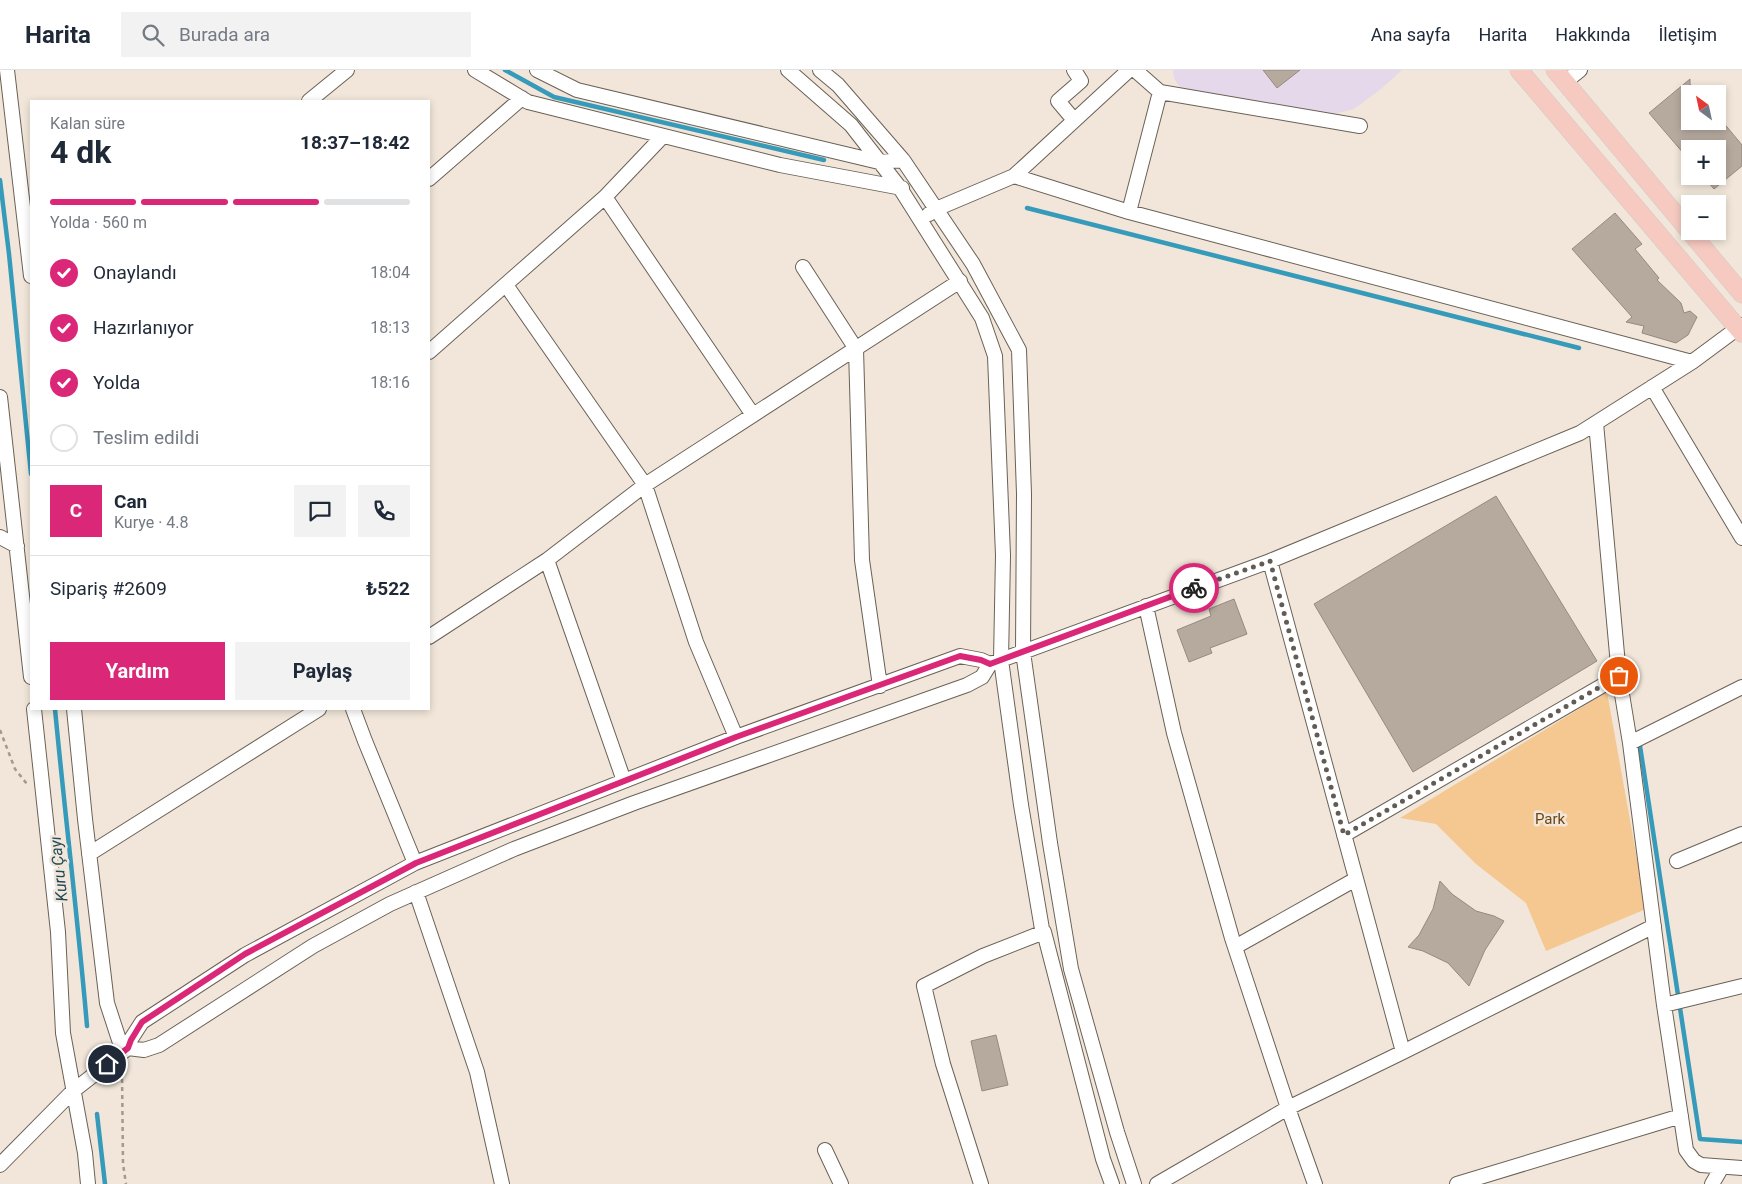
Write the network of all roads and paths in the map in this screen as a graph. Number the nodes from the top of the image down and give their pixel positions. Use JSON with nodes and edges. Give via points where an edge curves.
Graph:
{"nodes":[{"id":1,"x":7,"y":70,"type":"edge"},
{"id":2,"x":347,"y":70,"type":"edge"},
{"id":3,"x":475,"y":70,"type":"edge"},
{"id":4,"x":537,"y":70,"type":"edge"},
{"id":5,"x":788,"y":70,"type":"edge"},
{"id":6,"x":820,"y":70,"type":"edge"},
{"id":7,"x":1074,"y":70,"type":"edge"},
{"id":8,"x":1129,"y":70,"type":"edge"},
{"id":9,"x":1135,"y":70,"type":"edge"},
{"id":10,"x":1519,"y":70,"type":"edge"},
{"id":11,"x":1580,"y":70,"type":"edge"},
{"id":12,"x":1560,"y":76,"type":"edge"},
{"id":13,"x":1160,"y":92,"type":"junction"},
{"id":14,"x":522,"y":98,"type":"junction"},
{"id":15,"x":310,"y":100,"type":"edge"},
{"id":16,"x":1074,"y":120,"type":"junction"},
{"id":17,"x":1360,"y":126,"type":"dead end"},
{"id":18,"x":663,"y":136,"type":"junction"},
{"id":19,"x":904,"y":160,"type":"junction"},
{"id":20,"x":879,"y":162,"type":"junction"},
{"id":21,"x":1014,"y":176,"type":"junction"},
{"id":22,"x":430,"y":178,"type":"edge"},
{"id":23,"x":900,"y":188,"type":"junction"},
{"id":24,"x":922,"y":188,"type":"junction"},
{"id":25,"x":605,"y":197,"type":"junction"},
{"id":26,"x":936,"y":209,"type":"junction"},
{"id":27,"x":1129,"y":212,"type":"junction"},
{"id":28,"x":920,"y":220,"type":"junction"},
{"id":29,"x":30,"y":267,"type":"edge"},
{"id":30,"x":803,"y":268,"type":"dead end"},
{"id":31,"x":960,"y":281,"type":"junction"},
{"id":32,"x":506,"y":285,"type":"junction"},
{"id":33,"x":1742,"y":294,"type":"edge"},
{"id":34,"x":1741,"y":329,"type":"edge"},
{"id":35,"x":856,"y":348,"type":"junction"},
{"id":36,"x":430,"y":351,"type":"edge"},
{"id":37,"x":1692,"y":362,"type":"junction"},
{"id":38,"x":1652,"y":387,"type":"junction"},
{"id":39,"x":0,"y":402,"type":"edge"},
{"id":40,"x":753,"y":415,"type":"junction"},
{"id":41,"x":1596,"y":423,"type":"junction"},
{"id":42,"x":646,"y":485,"type":"junction"},
{"id":43,"x":0,"y":536,"type":"edge"},
{"id":44,"x":1742,"y":538,"type":"edge"},
{"id":45,"x":17,"y":546,"type":"junction"},
{"id":46,"x":547,"y":560,"type":"junction"},
{"id":47,"x":1270,"y":561,"type":"junction"},
{"id":48,"x":1146,"y":606,"type":"junction"},
{"id":49,"x":430,"y":636,"type":"edge"},
{"id":50,"x":1023,"y":652,"type":"junction"},
{"id":51,"x":995,"y":662,"type":"junction"},
{"id":52,"x":30,"y":668,"type":"edge"},
{"id":53,"x":1619,"y":676,"type":"junction"},
{"id":54,"x":880,"y":686,"type":"junction"},
{"id":55,"x":1742,"y":686,"type":"edge"},
{"id":56,"x":34,"y":710,"type":"edge"},
{"id":57,"x":74,"y":710,"type":"edge"},
{"id":58,"x":317,"y":710,"type":"edge"},
{"id":59,"x":353,"y":710,"type":"edge"},
{"id":60,"x":0,"y":730,"type":"edge"},
{"id":61,"x":736,"y":737,"type":"junction"},
{"id":62,"x":1630,"y":744,"type":"junction"},
{"id":63,"x":624,"y":781,"type":"junction"},
{"id":64,"x":44,"y":804,"type":"junction"},
{"id":65,"x":1742,"y":834,"type":"edge"},
{"id":66,"x":1344,"y":835,"type":"junction"},
{"id":67,"x":89,"y":854,"type":"junction"},
{"id":68,"x":1677,"y":861,"type":"dead end"},
{"id":69,"x":416,"y":863,"type":"junction"},
{"id":70,"x":1356,"y":879,"type":"junction"},
{"id":71,"x":416,"y":892,"type":"junction"},
{"id":72,"x":1654,"y":926,"type":"junction"},
{"id":73,"x":1044,"y":932,"type":"junction"},
{"id":74,"x":1235,"y":947,"type":"junction"},
{"id":75,"x":1742,"y":986,"type":"edge"},
{"id":76,"x":1674,"y":1002,"type":"junction"},
{"id":77,"x":125,"y":1050,"type":"junction"},
{"id":78,"x":1402,"y":1052,"type":"junction"},
{"id":79,"x":73,"y":1091,"type":"junction"},
{"id":80,"x":1288,"y":1108,"type":"junction"},
{"id":81,"x":1681,"y":1116,"type":"junction"},
{"id":82,"x":825,"y":1150,"type":"dead end"},
{"id":83,"x":0,"y":1165,"type":"edge"},
{"id":84,"x":1722,"y":1167,"type":"junction"},
{"id":85,"x":1742,"y":1168,"type":"edge"},
{"id":86,"x":88,"y":1184,"type":"edge"},
{"id":87,"x":126,"y":1184,"type":"edge"},
{"id":88,"x":502,"y":1184,"type":"edge"},
{"id":89,"x":841,"y":1184,"type":"edge"},
{"id":90,"x":981,"y":1184,"type":"edge"},
{"id":91,"x":1112,"y":1184,"type":"edge"},
{"id":92,"x":1134,"y":1184,"type":"edge"},
{"id":93,"x":1157,"y":1184,"type":"edge"},
{"id":94,"x":1315,"y":1184,"type":"edge"},
{"id":95,"x":1457,"y":1184,"type":"edge"},
{"id":96,"x":1712,"y":1184,"type":"edge"}],
"edges":[{"from":1,"to":29,"type":"street"},
{"from":2,"to":15,"type":"street"},
{"from":3,"to":14,"type":"street"},
{"from":4,"to":20,"type":"street","via":[[577,90]]},
{"from":5,"to":20,"type":"street","via":[[851,125]]},
{"from":6,"to":19,"type":"street","via":[[838,85]]},
{"from":7,"to":16,"type":"street","via":[[1081,81],[1058,101]]},
{"from":8,"to":16,"type":"street"},
{"from":9,"to":13,"type":"street"},
{"from":10,"to":34,"type":"main road"},
{"from":11,"to":12,"type":"street"},
{"from":12,"to":33,"type":"main road"},
{"from":13,"to":17,"type":"street"},
{"from":13,"to":27,"type":"street"},
{"from":14,"to":18,"type":"street"},
{"from":14,"to":22,"type":"street"},
{"from":16,"to":21,"type":"street"},
{"from":18,"to":23,"type":"street","via":[[780,165]]},
{"from":18,"to":25,"type":"street"},
{"from":19,"to":20,"type":"street"},
{"from":19,"to":24,"type":"street"},
{"from":20,"to":23,"type":"street"},
{"from":21,"to":26,"type":"street"},
{"from":21,"to":27,"type":"street"},
{"from":23,"to":24,"type":"street"},
{"from":23,"to":28,"type":"street"},
{"from":24,"to":26,"type":"street"},
{"from":25,"to":32,"type":"street"},
{"from":25,"to":40,"type":"street"},
{"from":26,"to":28,"type":"street"},
{"from":26,"to":50,"type":"street","via":[[973,264],[1019,350],[1024,494]]},
{"from":27,"to":37,"type":"street"},
{"from":28,"to":31,"type":"street"},
{"from":30,"to":35,"type":"street"},
{"from":31,"to":35,"type":"street"},
{"from":31,"to":51,"type":"street","via":[[982,318],[995,356],[1003,555]]},
{"from":32,"to":36,"type":"street"},
{"from":32,"to":42,"type":"street"},
{"from":34,"to":37,"type":"street"},
{"from":35,"to":40,"type":"street"},
{"from":35,"to":54,"type":"street","via":[[862,560]]},
{"from":37,"to":38,"type":"street"},
{"from":38,"to":41,"type":"street"},
{"from":38,"to":44,"type":"street"},
{"from":39,"to":45,"type":"street"},
{"from":40,"to":42,"type":"street"},
{"from":41,"to":47,"type":"street","via":[[1580,433]]},
{"from":41,"to":53,"type":"street"},
{"from":42,"to":46,"type":"street"},
{"from":42,"to":61,"type":"street","via":[[696,642]]},
{"from":43,"to":45,"type":"street"},
{"from":45,"to":52,"type":"street"},
{"from":46,"to":49,"type":"street"},
{"from":46,"to":63,"type":"street"},
{"from":47,"to":48,"type":"street"},
{"from":47,"to":66,"type":"street"},
{"from":48,"to":50,"type":"street"},
{"from":48,"to":74,"type":"street","via":[[1174,733]]},
{"from":50,"to":51,"type":"street"},
{"from":50,"to":92,"type":"street","via":[[1071,969]]},
{"from":51,"to":54,"type":"street","via":[[960,656]]},
{"from":51,"to":71,"type":"street","via":[[982,677],[967,685],[634,803],[514,849]]},
{"from":51,"to":73,"type":"street"},
{"from":53,"to":62,"type":"street"},
{"from":53,"to":66,"type":"street"},
{"from":54,"to":61,"type":"street"},
{"from":55,"to":62,"type":"street"},
{"from":56,"to":64,"type":"street"},
{"from":57,"to":67,"type":"street"},
{"from":58,"to":67,"type":"street"},
{"from":59,"to":69,"type":"street"},
{"from":60,"to":64,"type":"path","via":[[15,769]]},
{"from":61,"to":63,"type":"street"},
{"from":62,"to":72,"type":"street"},
{"from":63,"to":69,"type":"street"},
{"from":64,"to":79,"type":"street","via":[[58,932],[62,1033]]},
{"from":65,"to":68,"type":"street"},
{"from":66,"to":70,"type":"street"},
{"from":67,"to":77,"type":"street","via":[[106,1004]]},
{"from":69,"to":77,"type":"street","via":[[245,954],[142,1022]]},
{"from":70,"to":74,"type":"street"},
{"from":70,"to":78,"type":"street"},
{"from":71,"to":77,"type":"street","via":[[313,946],[159,1045],[144,1050]]},
{"from":71,"to":88,"type":"street","via":[[476,1072]]},
{"from":72,"to":76,"type":"street"},
{"from":72,"to":78,"type":"street"},
{"from":73,"to":90,"type":"street","via":[[982,956],[924,986],[943,1064]]},
{"from":73,"to":91,"type":"street"},
{"from":74,"to":80,"type":"street"},
{"from":75,"to":76,"type":"street"},
{"from":76,"to":81,"type":"street"},
{"from":77,"to":79,"type":"street"},
{"from":77,"to":87,"type":"path","via":[[123,1164]]},
{"from":78,"to":80,"type":"street"},
{"from":79,"to":83,"type":"street"},
{"from":79,"to":86,"type":"street"},
{"from":80,"to":93,"type":"street"},
{"from":80,"to":94,"type":"street"},
{"from":81,"to":84,"type":"street","via":[[1686,1150],[1694,1161],[1701,1166]]},
{"from":81,"to":95,"type":"street"},
{"from":82,"to":89,"type":"street"},
{"from":84,"to":85,"type":"street"},
{"from":84,"to":96,"type":"street"}]}
